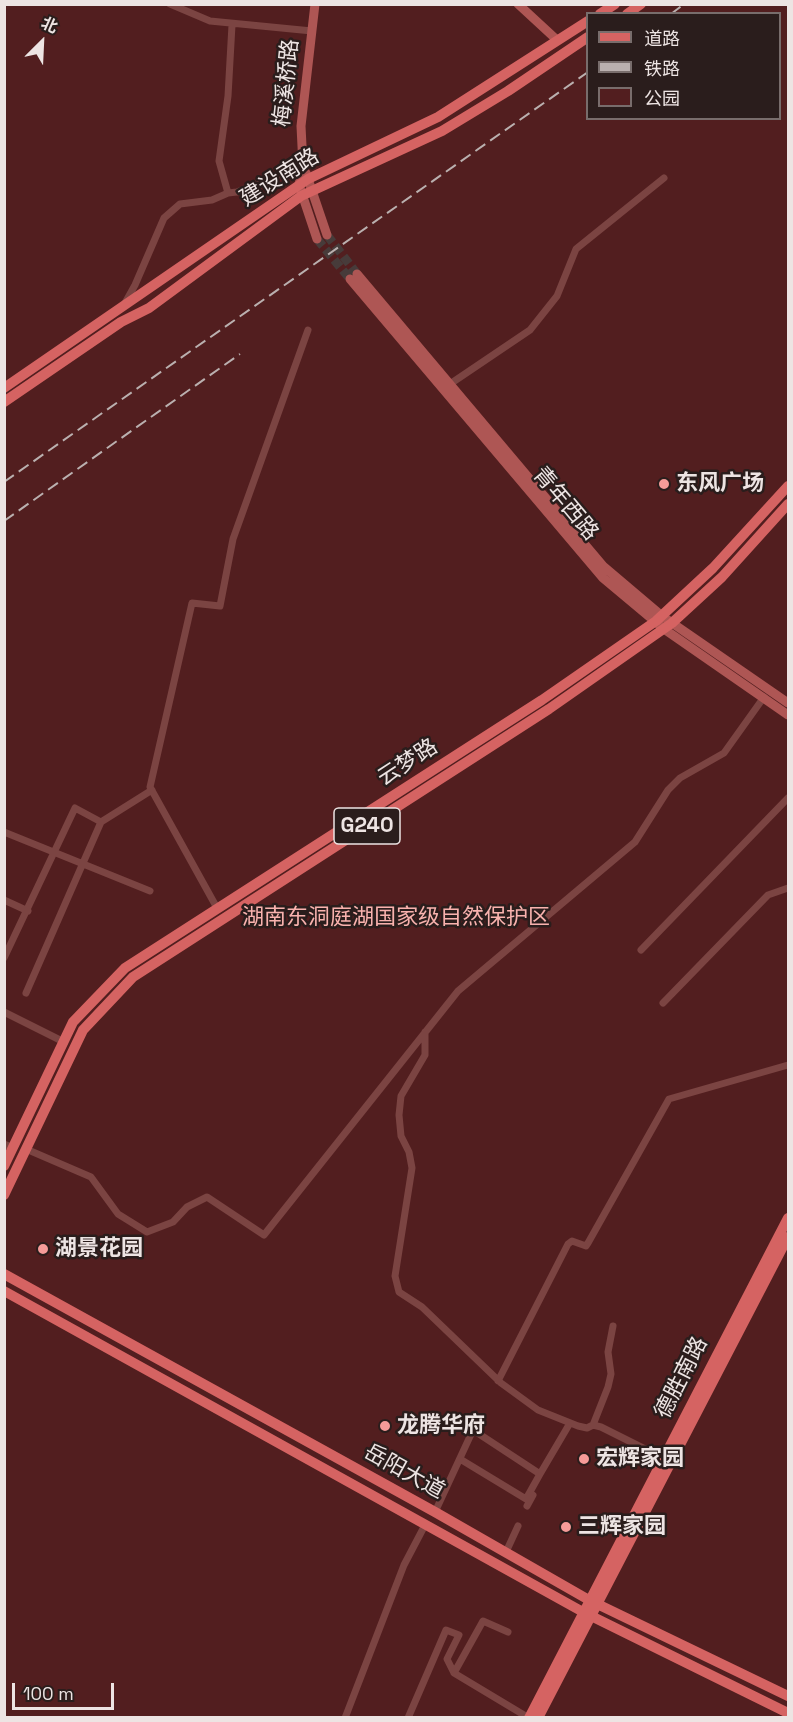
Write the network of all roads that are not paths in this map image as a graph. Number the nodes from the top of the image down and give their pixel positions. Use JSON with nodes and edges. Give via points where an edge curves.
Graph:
{"nodes":[{"id":1,"x":170,"y":4,"type":"edge"},
{"id":2,"x":315,"y":4,"type":"edge"},
{"id":3,"x":518,"y":4,"type":"edge"},
{"id":4,"x":586,"y":22,"type":"edge"},
{"id":5,"x":232,"y":25,"type":"junction"},
{"id":6,"x":312,"y":31,"type":"junction"},
{"id":7,"x":586,"y":38,"type":"edge"},
{"id":8,"x":557,"y":40,"type":"junction"},
{"id":9,"x":286,"y":172,"type":"dead end"},
{"id":10,"x":664,"y":178,"type":"dead end"},
{"id":11,"x":304,"y":188,"type":"junction"},
{"id":12,"x":228,"y":193,"type":"junction"},
{"id":13,"x":327,"y":235,"type":"tunnel mouth"},
{"id":14,"x":317,"y":239,"type":"tunnel mouth"},
{"id":15,"x":123,"y":307,"type":"junction"},
{"id":16,"x":308,"y":330,"type":"dead end"},
{"id":17,"x":450,"y":384,"type":"junction"},
{"id":18,"x":4,"y":388,"type":"edge"},
{"id":19,"x":4,"y":402,"type":"edge"},
{"id":20,"x":789,"y":486,"type":"edge"},
{"id":21,"x":789,"y":504,"type":"edge"},
{"id":22,"x":664,"y":622,"type":"junction"},
{"id":23,"x":764,"y":697,"type":"junction"},
{"id":24,"x":789,"y":704,"type":"edge"},
{"id":25,"x":789,"y":715,"type":"edge"},
{"id":26,"x":152,"y":790,"type":"junction"},
{"id":27,"x":789,"y":798,"type":"edge"},
{"id":28,"x":101,"y":822,"type":"junction"},
{"id":29,"x":4,"y":832,"type":"edge"},
{"id":30,"x":54,"y":854,"type":"junction"},
{"id":31,"x":82,"y":864,"type":"junction"},
{"id":32,"x":789,"y":888,"type":"edge"},
{"id":33,"x":150,"y":891,"type":"dead end"},
{"id":34,"x":4,"y":900,"type":"edge"},
{"id":35,"x":217,"y":908,"type":"junction"},
{"id":36,"x":28,"y":911,"type":"junction"},
{"id":37,"x":641,"y":950,"type":"dead end"},
{"id":38,"x":4,"y":958,"type":"edge"},
{"id":39,"x":26,"y":993,"type":"dead end"},
{"id":40,"x":663,"y":1003,"type":"dead end"},
{"id":41,"x":4,"y":1012,"type":"edge"},
{"id":42,"x":424,"y":1032,"type":"junction"},
{"id":43,"x":64,"y":1042,"type":"junction"},
{"id":44,"x":789,"y":1065,"type":"edge"},
{"id":45,"x":9,"y":1146,"type":"edge"},
{"id":46,"x":26,"y":1149,"type":"junction"},
{"id":47,"x":4,"y":1166,"type":"edge"},
{"id":48,"x":4,"y":1195,"type":"edge"},
{"id":49,"x":789,"y":1218,"type":"edge"},
{"id":50,"x":789,"y":1237,"type":"edge"},
{"id":51,"x":4,"y":1274,"type":"edge"},
{"id":52,"x":4,"y":1291,"type":"edge"},
{"id":53,"x":613,"y":1326,"type":"dead end"},
{"id":54,"x":498,"y":1381,"type":"junction"},
{"id":55,"x":570,"y":1423,"type":"junction"},
{"id":56,"x":593,"y":1425,"type":"junction"},
{"id":57,"x":663,"y":1458,"type":"junction"},
{"id":58,"x":460,"y":1459,"type":"junction"},
{"id":59,"x":540,"y":1474,"type":"junction"},
{"id":60,"x":527,"y":1506,"type":"dead end"},
{"id":61,"x":435,"y":1512,"type":"junction"},
{"id":62,"x":425,"y":1525,"type":"junction"},
{"id":63,"x":518,"y":1526,"type":"dead end"},
{"id":64,"x":506,"y":1552,"type":"junction"},
{"id":65,"x":593,"y":1602,"type":"junction"},
{"id":66,"x":587,"y":1614,"type":"junction"},
{"id":67,"x":508,"y":1632,"type":"dead end"},
{"id":68,"x":454,"y":1673,"type":"junction"},
{"id":69,"x":789,"y":1696,"type":"edge"},
{"id":70,"x":789,"y":1713,"type":"edge"},
{"id":71,"x":345,"y":1718,"type":"edge"},
{"id":72,"x":408,"y":1718,"type":"edge"},
{"id":73,"x":529,"y":1718,"type":"edge"},
{"id":74,"x":538,"y":1718,"type":"edge"}],
"edges":[{"from":1,"to":5,"type":"street","via":[[210,21]]},
{"from":2,"to":6,"type":"main road","name":"梅溪桥路"},
{"from":3,"to":8,"type":"main road"},
{"from":4,"to":8,"type":"main road","name":"建设南路"},
{"from":5,"to":6,"type":"street"},
{"from":5,"to":12,"type":"street","via":[[219,161]]},
{"from":6,"to":11,"type":"main road","name":"梅溪桥路","via":[[301,126]]},
{"from":7,"to":11,"type":"main road","name":"建设南路","via":[[442,131]]},
{"from":8,"to":11,"type":"main road","name":"建设南路","via":[[438,117]]},
{"from":9,"to":12,"type":"street"},
{"from":10,"to":17,"type":"street","via":[[576,249],[557,296],[530,330]]},
{"from":11,"to":13,"type":"main road"},
{"from":11,"to":14,"type":"main road"},
{"from":11,"to":15,"type":"main road","name":"建设南路"},
{"from":11,"to":19,"type":"main road","name":"建设南路","via":[[149,308],[121,322]]},
{"from":12,"to":15,"type":"street","via":[[212,200],[180,204],[164,218]]},
{"from":15,"to":18,"type":"main road","name":"建设南路"},
{"from":16,"to":26,"type":"street","via":[[233,539],[220,606],[192,603]]},
{"from":17,"to":22,"type":"main road","name":"青年西路","via":[[603,566]]},
{"from":17,"to":22,"type":"main road","name":"青年西路","via":[[353,276],[603,578]]},
{"from":20,"to":22,"type":"main road","name":"云梦路","number":"G240"},
{"from":21,"to":22,"type":"main road","number":"G240","via":[[722,577]]},
{"from":22,"to":23,"type":"main road","name":"青年西路"},
{"from":22,"to":24,"type":"main road","name":"青年西路"},
{"from":22,"to":35,"type":"main road","name":"云梦路","number":"G240"},
{"from":22,"to":46,"type":"main road","number":"G240","via":[[549,709],[133,977],[83,1029]]},
{"from":23,"to":25,"type":"main road","name":"青年西路"},
{"from":23,"to":42,"type":"street","via":[[724,753],[680,778],[668,790],[635,842],[467,981]]},
{"from":26,"to":28,"type":"street"},
{"from":26,"to":35,"type":"street"},
{"from":27,"to":37,"type":"street"},
{"from":28,"to":30,"type":"street","via":[[75,808]]},
{"from":28,"to":31,"type":"street"},
{"from":29,"to":30,"type":"street"},
{"from":30,"to":31,"type":"street"},
{"from":30,"to":36,"type":"street"},
{"from":31,"to":33,"type":"street"},
{"from":31,"to":39,"type":"street"},
{"from":32,"to":40,"type":"street","via":[[768,895]]},
{"from":34,"to":36,"type":"street"},
{"from":35,"to":43,"type":"main road","name":"云梦路","number":"G240","via":[[125,968],[73,1022]]},
{"from":36,"to":38,"type":"street"},
{"from":41,"to":43,"type":"street"},
{"from":42,"to":46,"type":"street","via":[[264,1235],[207,1197],[188,1207],[173,1222],[147,1232],[118,1214],[91,1177]]},
{"from":42,"to":54,"type":"street","via":[[426,1055],[401,1096],[399,1127],[412,1168],[396,1286]]},
{"from":43,"to":45,"type":"main road","name":"云梦路","number":"G240"},
{"from":44,"to":54,"type":"street","via":[[669,1099],[586,1246],[572,1241],[568,1245]]},
{"from":45,"to":47,"type":"main road","name":"云梦路","number":"G240"},
{"from":46,"to":48,"type":"main road","number":"G240"},
{"from":49,"to":57,"type":"main road","name":"德胜南路"},
{"from":50,"to":65,"type":"main road","name":"德胜南路"},
{"from":51,"to":61,"type":"main road","name":"岳阳大道"},
{"from":52,"to":62,"type":"main road","name":"岳阳大道"},
{"from":53,"to":56,"type":"street","via":[[608,1352],[611,1374]]},
{"from":54,"to":55,"type":"street","via":[[538,1410]]},
{"from":55,"to":56,"type":"street","via":[[587,1428]]},
{"from":55,"to":59,"type":"street"},
{"from":55,"to":60,"type":"street"},
{"from":56,"to":57,"type":"street"},
{"from":57,"to":65,"type":"main road","name":"德胜南路"},
{"from":58,"to":59,"type":"street","via":[[526,1499]]},
{"from":58,"to":59,"type":"street","via":[[473,1430]]},
{"from":58,"to":61,"type":"street"},
{"from":61,"to":64,"type":"main road","name":"岳阳大道"},
{"from":62,"to":66,"type":"main road","name":"岳阳大道"},
{"from":62,"to":71,"type":"street","via":[[404,1565]]},
{"from":63,"to":64,"type":"street"},
{"from":64,"to":65,"type":"main road","name":"岳阳大道"},
{"from":65,"to":66,"type":"main road","name":"德胜南路"},
{"from":65,"to":69,"type":"main road","name":"岳阳大道"},
{"from":66,"to":70,"type":"main road","name":"岳阳大道"},
{"from":66,"to":73,"type":"main road","name":"德胜南路"},
{"from":66,"to":74,"type":"main road","name":"德胜南路"},
{"from":67,"to":68,"type":"street","via":[[483,1621]]},
{"from":68,"to":72,"type":"street","via":[[447,1659],[459,1635],[446,1630]]},
{"from":68,"to":73,"type":"street"}]}
